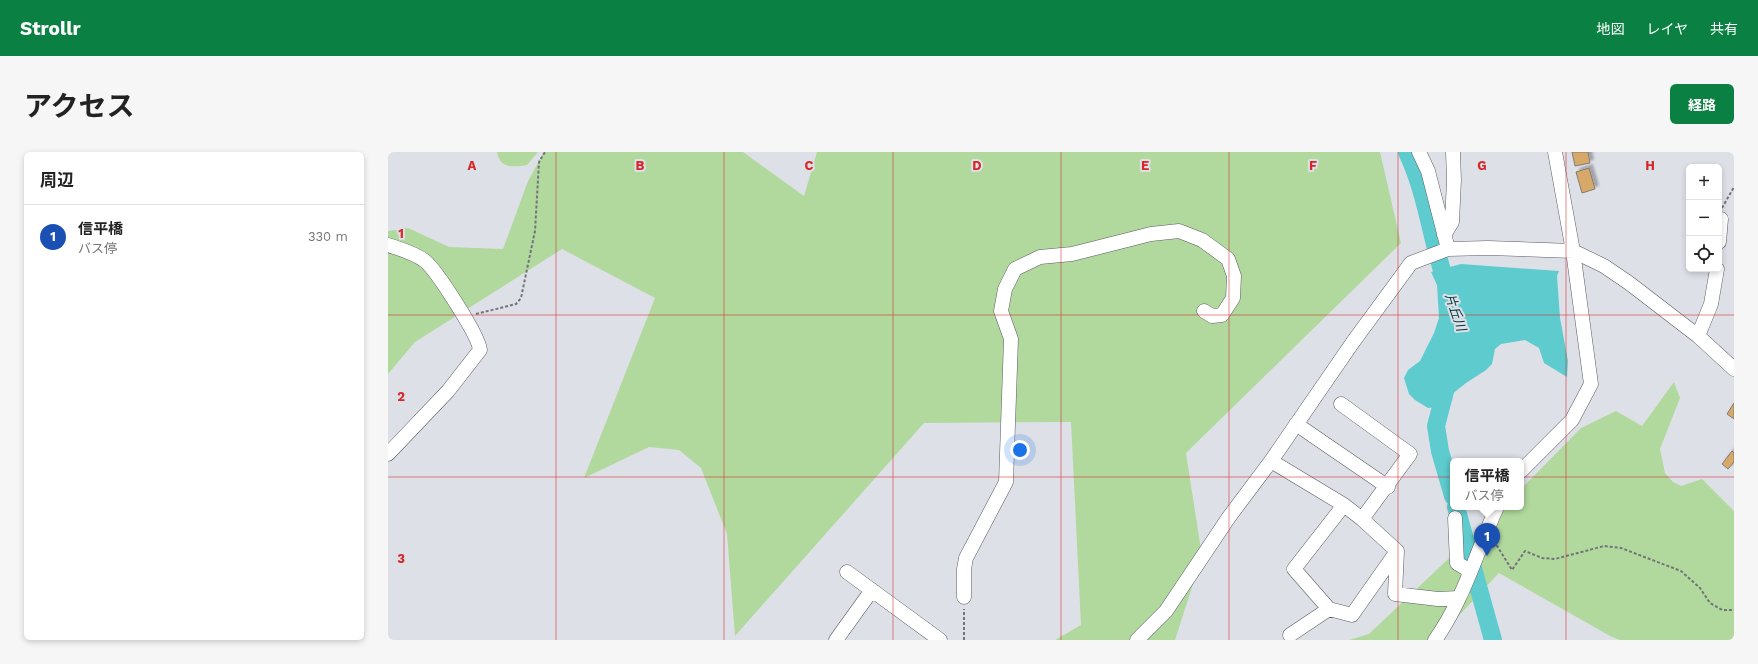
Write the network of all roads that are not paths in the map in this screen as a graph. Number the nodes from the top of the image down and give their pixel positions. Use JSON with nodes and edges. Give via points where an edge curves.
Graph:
{"nodes":[{"id":1,"x":1419,"y":152,"type":"edge"},
{"id":2,"x":1452,"y":152,"type":"edge"},
{"id":3,"x":1555,"y":152,"type":"edge"},
{"id":4,"x":1444,"y":236,"type":"junction"},
{"id":5,"x":388,"y":245,"type":"edge"},
{"id":6,"x":1448,"y":249,"type":"junction"},
{"id":7,"x":1573,"y":251,"type":"junction"},
{"id":8,"x":1716,"y":272,"type":"edge"},
{"id":9,"x":1204,"y":312,"type":"dead end"},
{"id":10,"x":1698,"y":336,"type":"junction"},
{"id":11,"x":1734,"y":369,"type":"edge"},
{"id":12,"x":1341,"y":404,"type":"dead end"},
{"id":13,"x":1296,"y":424,"type":"junction"},
{"id":14,"x":388,"y":454,"type":"edge"},
{"id":15,"x":1271,"y":461,"type":"junction"},
{"id":16,"x":1524,"y":468,"type":"edge"},
{"id":17,"x":1388,"y":487,"type":"junction"},
{"id":18,"x":1344,"y":505,"type":"junction"},
{"id":19,"x":1496,"y":510,"type":"edge"},
{"id":20,"x":1455,"y":518,"type":"dead end"},
{"id":21,"x":1362,"y":519,"type":"junction"},
{"id":22,"x":1398,"y":551,"type":"junction"},
{"id":23,"x":1470,"y":571,"type":"junction"},
{"id":24,"x":847,"y":572,"type":"dead end"},
{"id":25,"x":872,"y":590,"type":"junction"},
{"id":26,"x":964,"y":598,"type":"road end"},
{"id":27,"x":1458,"y":598,"type":"junction"},
{"id":28,"x":1329,"y":609,"type":"junction"},
{"id":29,"x":1290,"y":635,"type":"dead end"},
{"id":30,"x":836,"y":640,"type":"edge"},
{"id":31,"x":940,"y":640,"type":"edge"},
{"id":32,"x":1137,"y":640,"type":"edge"},
{"id":33,"x":1435,"y":640,"type":"edge"}],
"edges":[{"from":1,"to":4,"type":"street","via":[[1428,171]]},
{"from":2,"to":4,"type":"street","via":[[1452,222]]},
{"from":3,"to":7,"type":"street"},
{"from":4,"to":6,"type":"street"},
{"from":5,"to":14,"type":"street","via":[[426,261],[453,296],[463,317],[480,342],[480,350],[448,392]]},
{"from":6,"to":7,"type":"street"},
{"from":6,"to":13,"type":"street","via":[[1411,263]]},
{"from":7,"to":10,"type":"street","via":[[1604,266]]},
{"from":7,"to":16,"type":"street","via":[[1591,384],[1572,420]]},
{"from":8,"to":10,"type":"street","via":[[1711,304]]},
{"from":9,"to":26,"type":"street","via":[[1212,316],[1222,315],[1233,298],[1234,276],[1228,260],[1220,252],[1202,240],[1179,231],[1151,234],[1072,254],[1040,257],[1015,269],[1005,290],[1001,310],[1011,339],[1006,482],[966,558]]},
{"from":10,"to":11,"type":"street"},
{"from":12,"to":17,"type":"street","via":[[1410,454]]},
{"from":13,"to":15,"type":"street"},
{"from":13,"to":17,"type":"street"},
{"from":15,"to":18,"type":"street"},
{"from":15,"to":32,"type":"street","via":[[1229,517],[1166,611]]},
{"from":17,"to":21,"type":"street"},
{"from":18,"to":21,"type":"street"},
{"from":18,"to":28,"type":"street","via":[[1294,569]]},
{"from":19,"to":23,"type":"street"},
{"from":20,"to":23,"type":"street","via":[[1457,564]]},
{"from":21,"to":22,"type":"street"},
{"from":22,"to":27,"type":"street","via":[[1395,594],[1438,600]]},
{"from":22,"to":28,"type":"street","via":[[1352,615]]},
{"from":23,"to":27,"type":"street"},
{"from":24,"to":25,"type":"street"},
{"from":25,"to":30,"type":"street"},
{"from":25,"to":31,"type":"street"},
{"from":27,"to":33,"type":"street"},
{"from":28,"to":29,"type":"street"}]}
